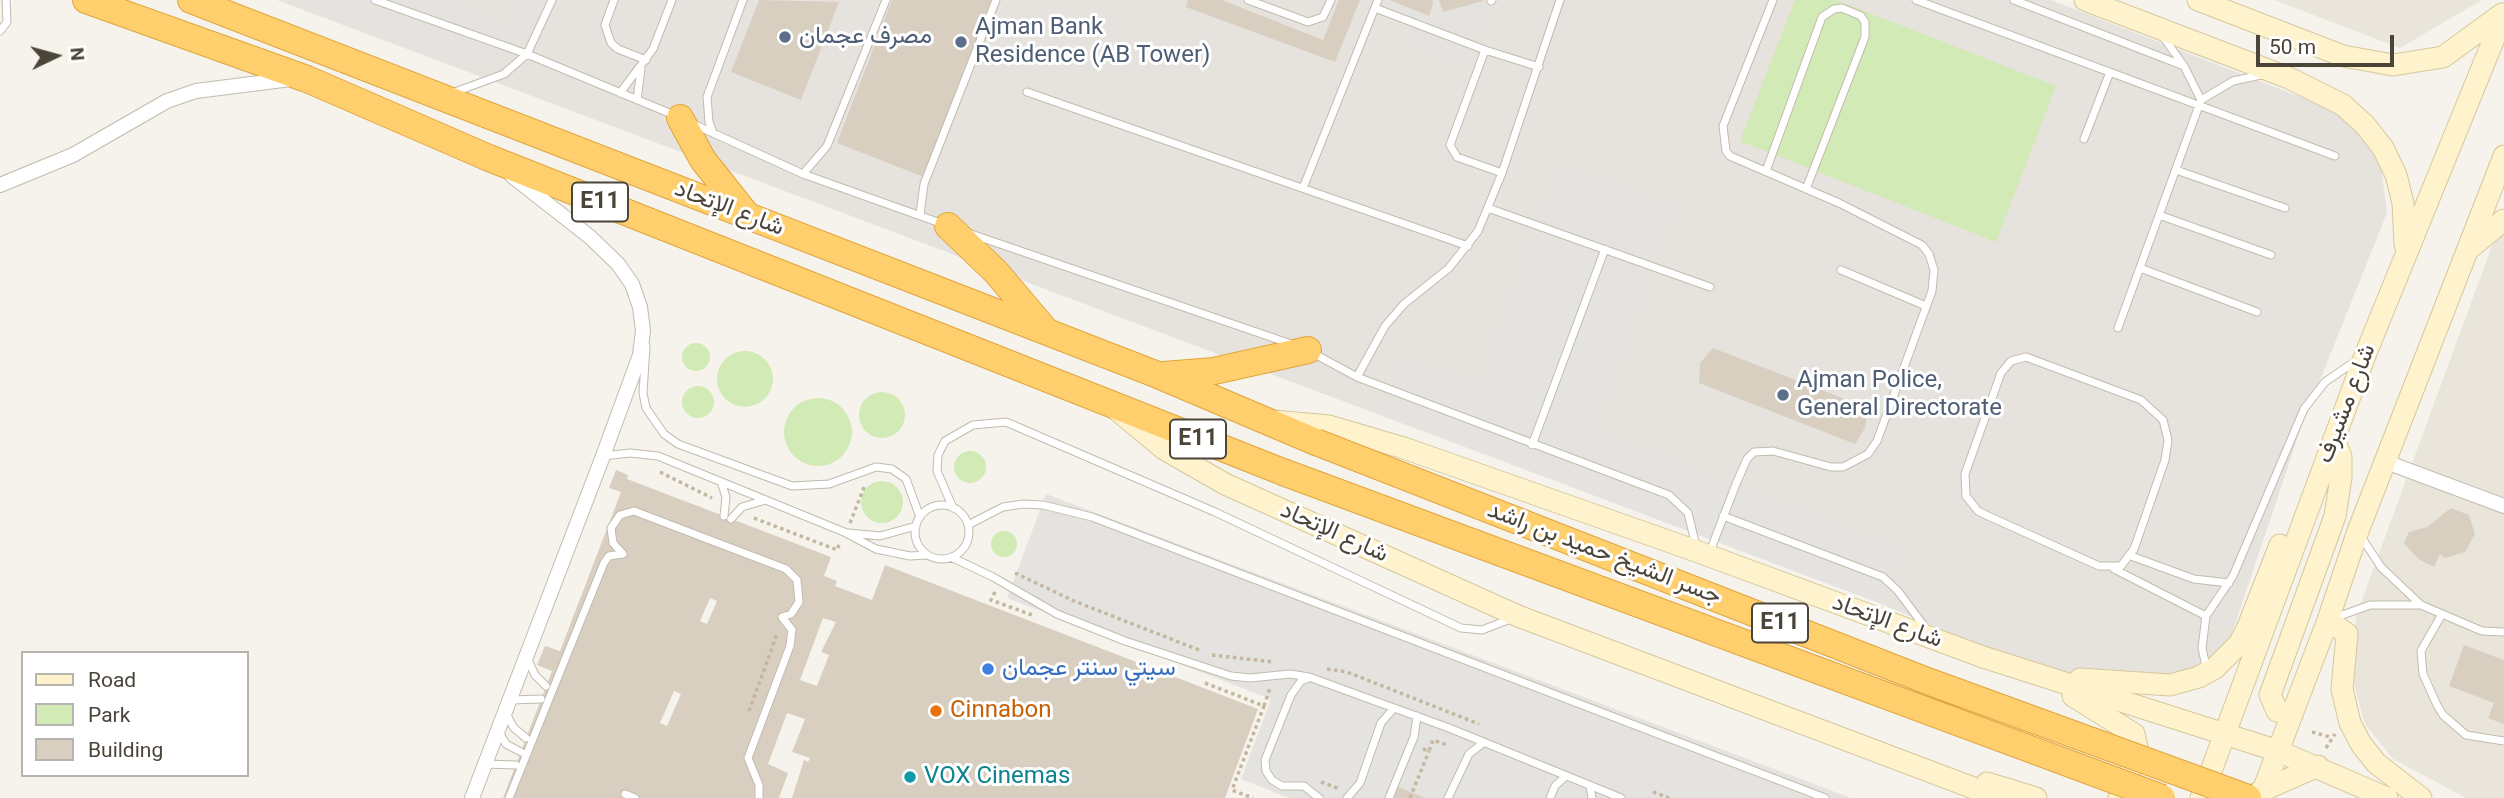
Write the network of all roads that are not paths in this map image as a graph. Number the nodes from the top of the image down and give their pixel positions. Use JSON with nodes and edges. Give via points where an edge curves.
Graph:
{"nodes":[{"id":1,"x":6,"y":0,"type":"edge"},
{"id":2,"x":86,"y":0,"type":"edge"},
{"id":3,"x":191,"y":0,"type":"edge"},
{"id":4,"x":375,"y":0,"type":"edge"},
{"id":5,"x":552,"y":0,"type":"edge"},
{"id":6,"x":614,"y":0,"type":"edge"},
{"id":7,"x":672,"y":0,"type":"edge"},
{"id":8,"x":743,"y":0,"type":"edge"},
{"id":9,"x":886,"y":0,"type":"edge"},
{"id":10,"x":996,"y":0,"type":"edge"},
{"id":11,"x":1248,"y":0,"type":"edge"},
{"id":12,"x":1331,"y":0,"type":"edge"},
{"id":13,"x":1560,"y":0,"type":"edge"},
{"id":14,"x":1566,"y":0,"type":"edge"},
{"id":15,"x":1773,"y":0,"type":"edge"},
{"id":16,"x":1916,"y":0,"type":"edge"},
{"id":17,"x":2014,"y":0,"type":"edge"},
{"id":18,"x":2085,"y":0,"type":"edge"},
{"id":19,"x":2197,"y":0,"type":"edge"},
{"id":20,"x":1377,"y":4,"type":"edge"},
{"id":21,"x":232,"y":9,"type":"edge"},
{"id":22,"x":2504,"y":13,"type":"edge"},
{"id":23,"x":1556,"y":16,"type":"junction"},
{"id":24,"x":2156,"y":28,"type":"junction"},
{"id":25,"x":0,"y":31,"type":"edge"},
{"id":26,"x":1485,"y":50,"type":"junction"},
{"id":27,"x":527,"y":54,"type":"junction"},
{"id":28,"x":644,"y":62,"type":"junction"},
{"id":29,"x":2184,"y":66,"type":"junction"},
{"id":30,"x":1539,"y":67,"type":"junction"},
{"id":31,"x":2110,"y":72,"type":"junction"},
{"id":32,"x":2289,"y":78,"type":"junction"},
{"id":33,"x":307,"y":79,"type":"junction"},
{"id":34,"x":1027,"y":92,"type":"dead end"},
{"id":35,"x":620,"y":93,"type":"junction"},
{"id":36,"x":438,"y":96,"type":"junction"},
{"id":37,"x":637,"y":100,"type":"junction"},
{"id":38,"x":2200,"y":103,"type":"junction"},
{"id":39,"x":680,"y":118,"type":"junction"},
{"id":40,"x":713,"y":133,"type":"junction"},
{"id":41,"x":2084,"y":139,"type":"dead end"},
{"id":42,"x":2335,"y":156,"type":"dead end"},
{"id":43,"x":2504,"y":156,"type":"edge"},
{"id":44,"x":489,"y":158,"type":"junction"},
{"id":45,"x":2176,"y":170,"type":"junction"},
{"id":46,"x":1766,"y":171,"type":"junction"},
{"id":47,"x":1502,"y":173,"type":"junction"},
{"id":48,"x":803,"y":174,"type":"junction"},
{"id":49,"x":0,"y":185,"type":"edge"},
{"id":50,"x":1303,"y":188,"type":"junction"},
{"id":51,"x":1806,"y":189,"type":"junction"},
{"id":52,"x":1488,"y":208,"type":"junction"},
{"id":53,"x":2285,"y":208,"type":"dead end"},
{"id":54,"x":920,"y":214,"type":"junction"},
{"id":55,"x":2159,"y":215,"type":"junction"},
{"id":56,"x":747,"y":216,"type":"junction"},
{"id":57,"x":2504,"y":220,"type":"edge"},
{"id":58,"x":948,"y":226,"type":"junction"},
{"id":59,"x":1468,"y":246,"type":"junction"},
{"id":60,"x":2469,"y":248,"type":"junction"},
{"id":61,"x":1605,"y":249,"type":"junction"},
{"id":62,"x":2405,"y":253,"type":"junction"},
{"id":63,"x":2271,"y":255,"type":"dead end"},
{"id":64,"x":2140,"y":268,"type":"junction"},
{"id":65,"x":1841,"y":270,"type":"dead end"},
{"id":66,"x":1710,"y":287,"type":"dead end"},
{"id":67,"x":1926,"y":306,"type":"junction"},
{"id":68,"x":2257,"y":312,"type":"dead end"},
{"id":69,"x":2118,"y":328,"type":"dead end"},
{"id":70,"x":643,"y":331,"type":"junction"},
{"id":71,"x":1050,"y":335,"type":"junction"},
{"id":72,"x":1308,"y":350,"type":"junction"},
{"id":73,"x":2366,"y":353,"type":"junction"},
{"id":74,"x":1158,"y":375,"type":"junction"},
{"id":75,"x":1357,"y":377,"type":"junction"},
{"id":76,"x":1113,"y":407,"type":"junction"},
{"id":77,"x":1264,"y":421,"type":"junction"},
{"id":78,"x":2334,"y":438,"type":"junction"},
{"id":79,"x":1316,"y":442,"type":"joint"},
{"id":80,"x":1532,"y":445,"type":"junction"},
{"id":81,"x":603,"y":456,"type":"junction"},
{"id":82,"x":2386,"y":462,"type":"junction"},
{"id":83,"x":1283,"y":472,"type":"joint"},
{"id":84,"x":721,"y":482,"type":"junction"},
{"id":85,"x":766,"y":499,"type":"junction"},
{"id":86,"x":2504,"y":506,"type":"edge"},
{"id":87,"x":953,"y":508,"type":"junction"},
{"id":88,"x":1723,"y":516,"type":"junction"},
{"id":89,"x":920,"y":517,"type":"junction"},
{"id":90,"x":968,"y":525,"type":"junction"},
{"id":91,"x":916,"y":526,"type":"junction"},
{"id":92,"x":2358,"y":531,"type":"junction"},
{"id":93,"x":844,"y":532,"type":"junction"},
{"id":94,"x":1702,"y":553,"type":"junction"},
{"id":95,"x":928,"y":555,"type":"junction"},
{"id":96,"x":2131,"y":556,"type":"junction"},
{"id":97,"x":951,"y":558,"type":"junction"},
{"id":98,"x":2114,"y":568,"type":"junction"},
{"id":99,"x":2229,"y":583,"type":"junction"},
{"id":100,"x":2421,"y":606,"type":"junction"},
{"id":101,"x":2442,"y":614,"type":"junction"},
{"id":102,"x":1518,"y":616,"type":"junction"},
{"id":103,"x":2206,"y":617,"type":"junction"},
{"id":104,"x":2328,"y":620,"type":"junction"},
{"id":105,"x":2504,"y":632,"type":"edge"},
{"id":106,"x":1933,"y":639,"type":"junction"},
{"id":107,"x":528,"y":652,"type":"junction"},
{"id":108,"x":2207,"y":673,"type":"junction"},
{"id":109,"x":2036,"y":675,"type":"junction"},
{"id":110,"x":1310,"y":677,"type":"junction"},
{"id":111,"x":546,"y":686,"type":"dead end"},
{"id":112,"x":541,"y":699,"type":"dead end"},
{"id":113,"x":507,"y":706,"type":"junction"},
{"id":114,"x":1394,"y":708,"type":"junction"},
{"id":115,"x":2292,"y":715,"type":"junction"},
{"id":116,"x":1417,"y":716,"type":"junction"},
{"id":117,"x":2202,"y":727,"type":"junction"},
{"id":118,"x":498,"y":729,"type":"junction"},
{"id":119,"x":2226,"y":735,"type":"junction"},
{"id":120,"x":526,"y":738,"type":"dead end"},
{"id":121,"x":2504,"y":741,"type":"edge"},
{"id":122,"x":1483,"y":743,"type":"junction"},
{"id":123,"x":2278,"y":751,"type":"junction"},
{"id":124,"x":521,"y":752,"type":"dead end"},
{"id":125,"x":485,"y":764,"type":"junction"},
{"id":126,"x":516,"y":765,"type":"dead end"},
{"id":127,"x":2318,"y":766,"type":"junction"},
{"id":128,"x":2210,"y":775,"type":"junction"},
{"id":129,"x":1566,"y":776,"type":"junction"},
{"id":130,"x":1961,"y":781,"type":"junction"},
{"id":131,"x":1590,"y":786,"type":"junction"},
{"id":132,"x":625,"y":794,"type":"dead end"},
{"id":133,"x":1350,"y":796,"type":"edge"},
{"id":134,"x":2255,"y":796,"type":"edge"},
{"id":135,"x":472,"y":798,"type":"edge"},
{"id":136,"x":509,"y":798,"type":"edge"},
{"id":137,"x":635,"y":798,"type":"edge"},
{"id":138,"x":759,"y":798,"type":"edge"},
{"id":139,"x":1319,"y":798,"type":"edge"},
{"id":140,"x":1389,"y":798,"type":"edge"},
{"id":141,"x":1448,"y":798,"type":"edge"},
{"id":142,"x":1550,"y":798,"type":"edge"},
{"id":143,"x":1592,"y":798,"type":"edge"},
{"id":144,"x":1621,"y":798,"type":"edge"},
{"id":145,"x":1825,"y":798,"type":"edge"},
{"id":146,"x":1989,"y":798,"type":"edge"},
{"id":147,"x":2000,"y":798,"type":"edge"},
{"id":148,"x":2036,"y":798,"type":"edge"},
{"id":149,"x":2119,"y":798,"type":"edge"},
{"id":150,"x":2162,"y":798,"type":"edge"},
{"id":151,"x":2201,"y":798,"type":"edge"},
{"id":152,"x":2214,"y":798,"type":"edge"},
{"id":153,"x":2225,"y":798,"type":"edge"},
{"id":154,"x":2231,"y":798,"type":"edge"},
{"id":155,"x":2387,"y":798,"type":"edge"},
{"id":156,"x":2421,"y":798,"type":"edge"}],
"edges":[{"from":1,"to":25,"type":"lane","via":[[7,22]]},
{"from":2,"to":33,"type":"highway","name":"شارع الإتحاد","number":"E11"},
{"from":3,"to":21,"type":"highway","name":"شارع الإتحاد","number":"E11"},
{"from":4,"to":27,"type":"lane"},
{"from":5,"to":27,"type":"lane"},
{"from":6,"to":28,"type":"lane","via":[[605,24],[611,43]]},
{"from":7,"to":28,"type":"lane"},
{"from":8,"to":40,"type":"lane","via":[[707,97]]},
{"from":9,"to":48,"type":"lane","via":[[827,146]]},
{"from":10,"to":54,"type":"lane","via":[[924,184]]},
{"from":11,"to":12,"type":"lane","via":[[1308,22],[1323,17]]},
{"from":13,"to":23,"type":"lane"},
{"from":14,"to":23,"type":"lane"},
{"from":15,"to":46,"type":"lane","via":[[1722,135],[1730,156]]},
{"from":16,"to":31,"type":"lane"},
{"from":17,"to":29,"type":"lane"},
{"from":18,"to":24,"type":"main road"},
{"from":19,"to":22,"type":"main road","via":[[2343,56],[2393,65],[2443,57]]},
{"from":20,"to":26,"type":"lane"},
{"from":20,"to":50,"type":"lane"},
{"from":21,"to":36,"type":"highway","name":"شارع الإتحاد","number":"E11"},
{"from":22,"to":62,"type":"main road","name":"شارع مشيرف"},
{"from":23,"to":30,"type":"lane"},
{"from":24,"to":29,"type":"lane"},
{"from":24,"to":32,"type":"main road"},
{"from":26,"to":30,"type":"lane"},
{"from":26,"to":47,"type":"lane","via":[[1450,145],[1457,157]]},
{"from":27,"to":35,"type":"lane"},
{"from":27,"to":36,"type":"lane","via":[[504,74],[483,84]]},
{"from":28,"to":35,"type":"lane"},
{"from":28,"to":37,"type":"lane"},
{"from":29,"to":38,"type":"lane"},
{"from":30,"to":47,"type":"lane"},
{"from":31,"to":38,"type":"lane"},
{"from":31,"to":41,"type":"lane"},
{"from":32,"to":38,"type":"lane","via":[[2242,78],[2216,89]]},
{"from":32,"to":62,"type":"main road","via":[[2343,105],[2383,148],[2403,203]]},
{"from":33,"to":44,"type":"highway","name":"شارع الإتحاد","number":"E11"},
{"from":33,"to":49,"type":"street","via":[[256,81],[167,101],[73,155]]},
{"from":34,"to":50,"type":"lane"},
{"from":35,"to":37,"type":"lane"},
{"from":36,"to":56,"type":"highway","name":"شارع الإتحاد","number":"E11"},
{"from":37,"to":39,"type":"lane"},
{"from":38,"to":42,"type":"lane"},
{"from":38,"to":45,"type":"lane"},
{"from":39,"to":40,"type":"lane"},
{"from":39,"to":56,"type":"highway","via":[[703,160]]},
{"from":40,"to":48,"type":"lane"},
{"from":43,"to":60,"type":"main road"},
{"from":44,"to":70,"type":"street","via":[[618,264],[632,284]]},
{"from":44,"to":76,"type":"highway","name":"شارع الإتحاد","number":"E11"},
{"from":45,"to":53,"type":"lane"},
{"from":45,"to":55,"type":"lane"},
{"from":46,"to":51,"type":"lane"},
{"from":46,"to":51,"type":"lane","via":[[1822,17],[1842,8],[1861,16],[1865,37]]},
{"from":47,"to":52,"type":"lane"},
{"from":48,"to":54,"type":"lane"},
{"from":50,"to":59,"type":"lane"},
{"from":51,"to":67,"type":"lane","via":[[1923,246],[1934,270]]},
{"from":52,"to":59,"type":"lane"},
{"from":52,"to":61,"type":"lane"},
{"from":54,"to":58,"type":"lane"},
{"from":55,"to":63,"type":"lane"},
{"from":55,"to":64,"type":"lane"},
{"from":56,"to":71,"type":"highway","name":"شارع الإتحاد","number":"E11"},
{"from":57,"to":60,"type":"main road"},
{"from":58,"to":71,"type":"highway","via":[[996,272]]},
{"from":58,"to":72,"type":"lane"},
{"from":59,"to":75,"type":"lane","via":[[1385,326]]},
{"from":60,"to":82,"type":"main road"},
{"from":61,"to":66,"type":"lane"},
{"from":61,"to":80,"type":"lane"},
{"from":62,"to":73,"type":"main road","name":"شارع مشيرف"},
{"from":64,"to":68,"type":"lane"},
{"from":64,"to":69,"type":"lane"},
{"from":65,"to":67,"type":"lane"},
{"from":67,"to":88,"type":"lane","via":[[1877,441],[1868,454],[1843,467],[1831,467],[1773,451],[1754,452]]},
{"from":70,"to":81,"type":"street","via":[[640,355]]},
{"from":70,"to":89,"type":"lane","via":[[646,408],[664,434],[678,444],[792,486],[829,485],[876,467],[892,470],[906,480]]},
{"from":71,"to":74,"type":"highway","name":"شارع الإتحاد","number":"E11"},
{"from":72,"to":74,"type":"highway","via":[[1214,371]]},
{"from":72,"to":75,"type":"lane"},
{"from":73,"to":78,"type":"main road","name":"شارع مشيرف"},
{"from":73,"to":99,"type":"lane","via":[[2309,399]]},
{"from":74,"to":77,"type":"highway","name":"شارع الإتحاد","number":"E11"},
{"from":75,"to":80,"type":"lane"},
{"from":76,"to":83,"type":"highway","name":"شارع الإتحاد","number":"E11"},
{"from":76,"to":102,"type":"main road","name":"شارع الإتحاد","via":[[1164,449],[1214,479]]},
{"from":77,"to":79,"type":"highway","name":"شارع الإتحاد","number":"E11"},
{"from":77,"to":94,"type":"main road","name":"شارع الإتحاد","via":[[1294,420],[1360,433]]},
{"from":78,"to":108,"type":"main road","via":[[2303,485],[2247,629],[2227,658]]},
{"from":78,"to":115,"type":"main road","via":[[2341,477],[2335,516],[2270,695],[2277,711]]},
{"from":78,"to":119,"type":"main road","name":"شارع مشيرف"},
{"from":79,"to":134,"type":"highway","name":"جسر الشيخ حميد بن راشد","number":"E11","bridge":true,"via":[[1930,682]]},
{"from":80,"to":94,"type":"lane","via":[[1669,495],[1688,513]]},
{"from":81,"to":84,"type":"lane","via":[[658,456]]},
{"from":81,"to":107,"type":"street"},
{"from":82,"to":86,"type":"street"},
{"from":82,"to":92,"type":"main road"},
{"from":83,"to":150,"type":"highway","name":"جسر الشيخ حميد بن راشد","number":"E11","bridge":true},
{"from":84,"to":85,"type":"lane"},
{"from":84,"to":85,"type":"lane","via":[[727,517]]},
{"from":85,"to":93,"type":"lane"},
{"from":87,"to":89,"type":"lane","via":[[935,506]]},
{"from":87,"to":90,"type":"lane"},
{"from":87,"to":102,"type":"lane","via":[[937,471],[938,455],[946,441],[972,425],[1006,422],[1216,512],[1461,628],[1482,630]]},
{"from":88,"to":94,"type":"lane"},
{"from":88,"to":106,"type":"lane","via":[[1883,577]]},
{"from":89,"to":91,"type":"lane"},
{"from":90,"to":97,"type":"lane","via":[[967,541]]},
{"from":90,"to":145,"type":"lane","via":[[1023,504],[1092,517]]},
{"from":91,"to":93,"type":"lane","via":[[880,536]]},
{"from":91,"to":95,"type":"lane","via":[[915,537]]},
{"from":92,"to":100,"type":"lane","via":[[2381,567]]},
{"from":92,"to":104,"type":"main road"},
{"from":93,"to":95,"type":"lane","via":[[884,551]]},
{"from":94,"to":106,"type":"main road","name":"شارع الإتحاد"},
{"from":95,"to":97,"type":"lane"},
{"from":96,"to":98,"type":"lane"},
{"from":96,"to":98,"type":"lane","via":[[2168,450],[2163,420],[2141,400],[2026,357],[2011,361],[1998,381],[1965,474],[1966,496],[1986,515],[2099,566]]},
{"from":96,"to":99,"type":"lane","via":[[2194,579]]},
{"from":97,"to":110,"type":"lane","via":[[1057,614],[1213,672],[1240,678]]},
{"from":98,"to":103,"type":"lane"},
{"from":99,"to":103,"type":"lane"},
{"from":100,"to":101,"type":"lane"},
{"from":100,"to":104,"type":"lane","via":[[2370,605]]},
{"from":101,"to":105,"type":"lane","via":[[2482,631]]},
{"from":101,"to":121,"type":"lane","via":[[2421,651],[2423,674],[2437,705],[2466,735]]},
{"from":102,"to":130,"type":"main road","name":"شارع الإتحاد"},
{"from":103,"to":108,"type":"lane","via":[[2202,648]]},
{"from":104,"to":115,"type":"main road"},
{"from":104,"to":156,"type":"main road","via":[[2347,634],[2342,689],[2350,723],[2376,764]]},
{"from":106,"to":109,"type":"main road","name":"شارع الإتحاد"},
{"from":107,"to":111,"type":"lane","via":[[530,668]]},
{"from":107,"to":113,"type":"street"},
{"from":108,"to":109,"type":"main road","via":[[2157,685]]},
{"from":109,"to":117,"type":"main road","name":"شارع الإتحاد"},
{"from":109,"to":149,"type":"main road","via":[[2134,734],[2137,752]]},
{"from":110,"to":114,"type":"lane"},
{"from":110,"to":139,"type":"lane","via":[[1291,695],[1265,760],[1272,780],[1282,786],[1304,786]]},
{"from":112,"to":113,"type":"lane"},
{"from":113,"to":118,"type":"street"},
{"from":113,"to":120,"type":"lane","via":[[514,728]]},
{"from":114,"to":116,"type":"lane"},
{"from":114,"to":133,"type":"lane","via":[[1381,723],[1360,783]]},
{"from":115,"to":123,"type":"main road"},
{"from":116,"to":122,"type":"lane"},
{"from":116,"to":140,"type":"lane","via":[[1414,737]]},
{"from":117,"to":119,"type":"main road","name":"شارع الإتحاد"},
{"from":117,"to":128,"type":"main road"},
{"from":118,"to":124,"type":"lane","via":[[506,744]]},
{"from":118,"to":125,"type":"street"},
{"from":119,"to":123,"type":"main road","name":"شارع الإتحاد"},
{"from":119,"to":128,"type":"main road","name":"شارع مشيرف"},
{"from":119,"to":153,"type":"main road"},
{"from":122,"to":129,"type":"lane"},
{"from":122,"to":141,"type":"lane","via":[[1469,754]]},
{"from":123,"to":127,"type":"main road","name":"شارع الإتحاد"},
{"from":123,"to":134,"type":"main road"},
{"from":123,"to":154,"type":"main road"},
{"from":125,"to":126,"type":"lane"},
{"from":125,"to":135,"type":"street"},
{"from":127,"to":134,"type":"main road"},
{"from":127,"to":155,"type":"main road","name":"شارع الإتحاد"},
{"from":128,"to":151,"type":"main road","name":"شارع مشيرف"},
{"from":128,"to":152,"type":"main road"},
{"from":129,"to":131,"type":"lane"},
{"from":129,"to":142,"type":"lane"},
{"from":130,"to":146,"type":"main road"},
{"from":130,"to":147,"type":"main road","name":"شارع الإتحاد"},
{"from":130,"to":148,"type":"main road","via":[[1979,780]]},
{"from":131,"to":143,"type":"lane"},
{"from":131,"to":144,"type":"lane"},
{"from":132,"to":137,"type":"lane"},
{"from":136,"to":138,"type":"lane","via":[[604,563],[609,556],[623,554],[612,543],[611,528],[620,515],[634,511],[786,569],[797,580],[801,594],[796,608],[782,617],[793,638],[748,758]]}]}
